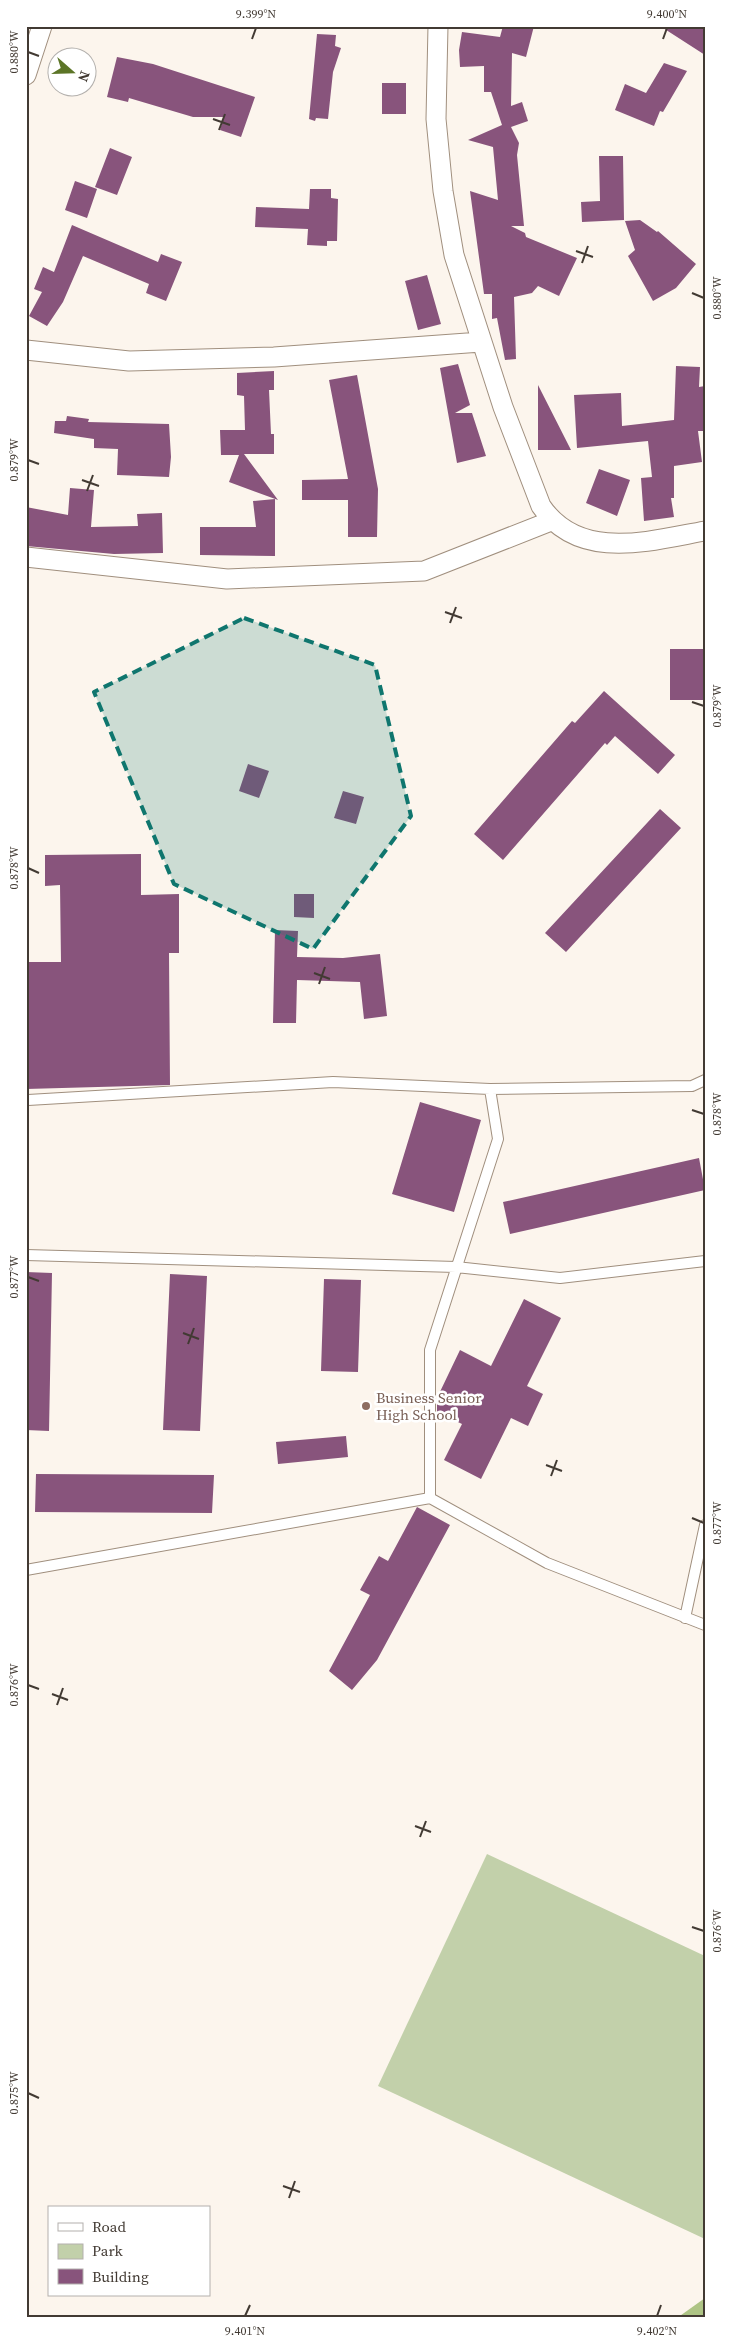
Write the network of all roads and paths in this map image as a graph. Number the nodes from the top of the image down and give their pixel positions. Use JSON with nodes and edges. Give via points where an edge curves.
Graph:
{"nodes":[{"id":1,"x":42,"y":26,"type":"edge"},
{"id":2,"x":438,"y":26,"type":"edge"},
{"id":3,"x":26,"y":74,"type":"edge"},
{"id":4,"x":481,"y":342,"type":"junction"},
{"id":5,"x":26,"y":350,"type":"edge"},
{"id":6,"x":551,"y":521,"type":"junction"},
{"id":7,"x":705,"y":531,"type":"edge"},
{"id":8,"x":26,"y":557,"type":"edge"},
{"id":9,"x":705,"y":1080,"type":"edge"},
{"id":10,"x":490,"y":1089,"type":"junction"},
{"id":11,"x":28,"y":1100,"type":"dead end"},
{"id":12,"x":26,"y":1254,"type":"edge"},
{"id":13,"x":705,"y":1261,"type":"edge"},
{"id":14,"x":456,"y":1266,"type":"junction"},
{"id":15,"x":430,"y":1498,"type":"junction"},
{"id":16,"x":705,"y":1525,"type":"edge"},
{"id":17,"x":26,"y":1570,"type":"edge"},
{"id":18,"x":685,"y":1618,"type":"junction"},
{"id":19,"x":705,"y":1625,"type":"edge"}],
"edges":[{"from":1,"to":3,"type":"street"},
{"from":2,"to":4,"type":"street","via":[[436,119],[443,192],[454,255]]},
{"from":4,"to":5,"type":"street","via":[[274,357],[129,361]]},
{"from":4,"to":6,"type":"street","via":[[522,460],[541,506]]},
{"from":6,"to":7,"type":"street","via":[[580,538],[618,544]]},
{"from":6,"to":8,"type":"street","via":[[424,571],[227,579]]},
{"from":9,"to":10,"type":"lane","via":[[692,1086]]},
{"from":10,"to":11,"type":"lane","via":[[333,1082]]},
{"from":10,"to":14,"type":"lane","via":[[498,1139]]},
{"from":12,"to":14,"type":"lane"},
{"from":13,"to":14,"type":"lane","via":[[560,1278]]},
{"from":14,"to":15,"type":"lane","via":[[430,1350]]},
{"from":15,"to":17,"type":"lane"},
{"from":15,"to":18,"type":"lane","via":[[547,1563]]},
{"from":16,"to":18,"type":"lane"},
{"from":18,"to":19,"type":"lane"}]}
